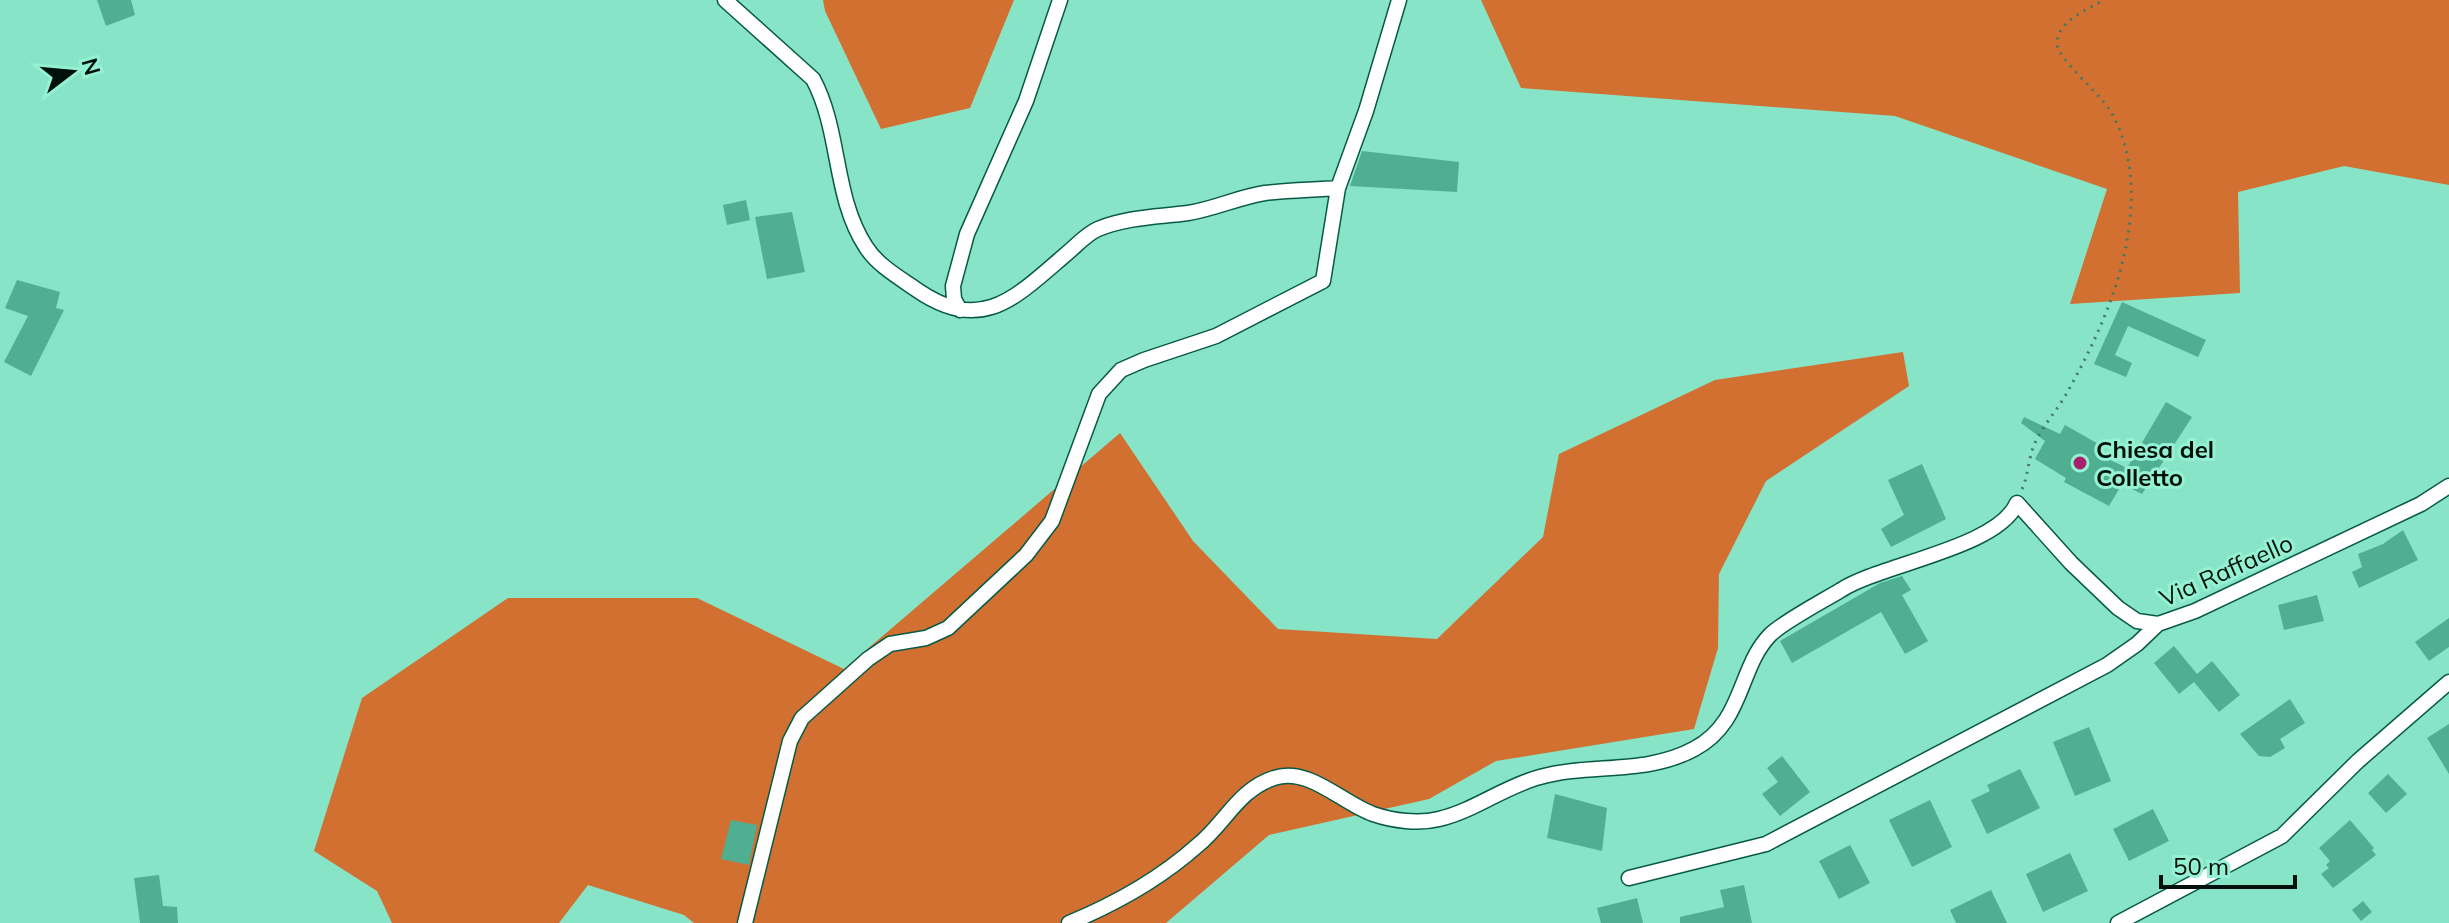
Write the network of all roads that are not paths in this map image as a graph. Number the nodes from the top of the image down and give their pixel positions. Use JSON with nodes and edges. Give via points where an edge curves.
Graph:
{"nodes":[{"id":1,"x":725,"y":0,"type":"edge"},
{"id":2,"x":1060,"y":0,"type":"edge"},
{"id":3,"x":1399,"y":0,"type":"edge"},
{"id":4,"x":1338,"y":188,"type":"junction"},
{"id":5,"x":960,"y":310,"type":"junction"},
{"id":6,"x":2449,"y":487,"type":"edge"},
{"id":7,"x":2158,"y":624,"type":"junction"},
{"id":8,"x":2449,"y":682,"type":"edge"},
{"id":9,"x":1629,"y":878,"type":"dead end"},
{"id":10,"x":745,"y":923,"type":"edge"},
{"id":11,"x":1069,"y":923,"type":"edge"},
{"id":12,"x":2118,"y":923,"type":"edge"}],
"edges":[{"from":1,"to":5,"type":"street","via":[[813,79],[849,212],[869,252],[929,298]]},
{"from":2,"to":5,"type":"street","via":[[1026,101],[967,234],[953,286]]},
{"from":3,"to":4,"type":"street"},
{"from":4,"to":5,"type":"street","via":[[1263,193],[1191,213],[1096,229],[1002,303],[974,312]]},
{"from":4,"to":10,"type":"street","via":[[1323,281],[1216,336],[1121,370],[1099,394],[1052,521],[1026,555],[948,628],[890,644],[802,718],[790,741]]},
{"from":6,"to":7,"type":"street","name":"Via Raffaello","via":[[2238,591]]},
{"from":7,"to":9,"type":"street","via":[[2107,665],[1766,844]]},
{"from":7,"to":11,"type":"street","name":"Via Raffaello","via":[[2137,621],[2118,608],[2014,509],[1994,529],[1851,584],[1770,635],[1734,707],[1714,735],[1695,749],[1638,766],[1545,775],[1439,819],[1410,821],[1373,814],[1292,774],[1279,776],[1257,783],[1198,846],[1144,884]]},
{"from":8,"to":12,"type":"street","via":[[2282,836]]}]}
